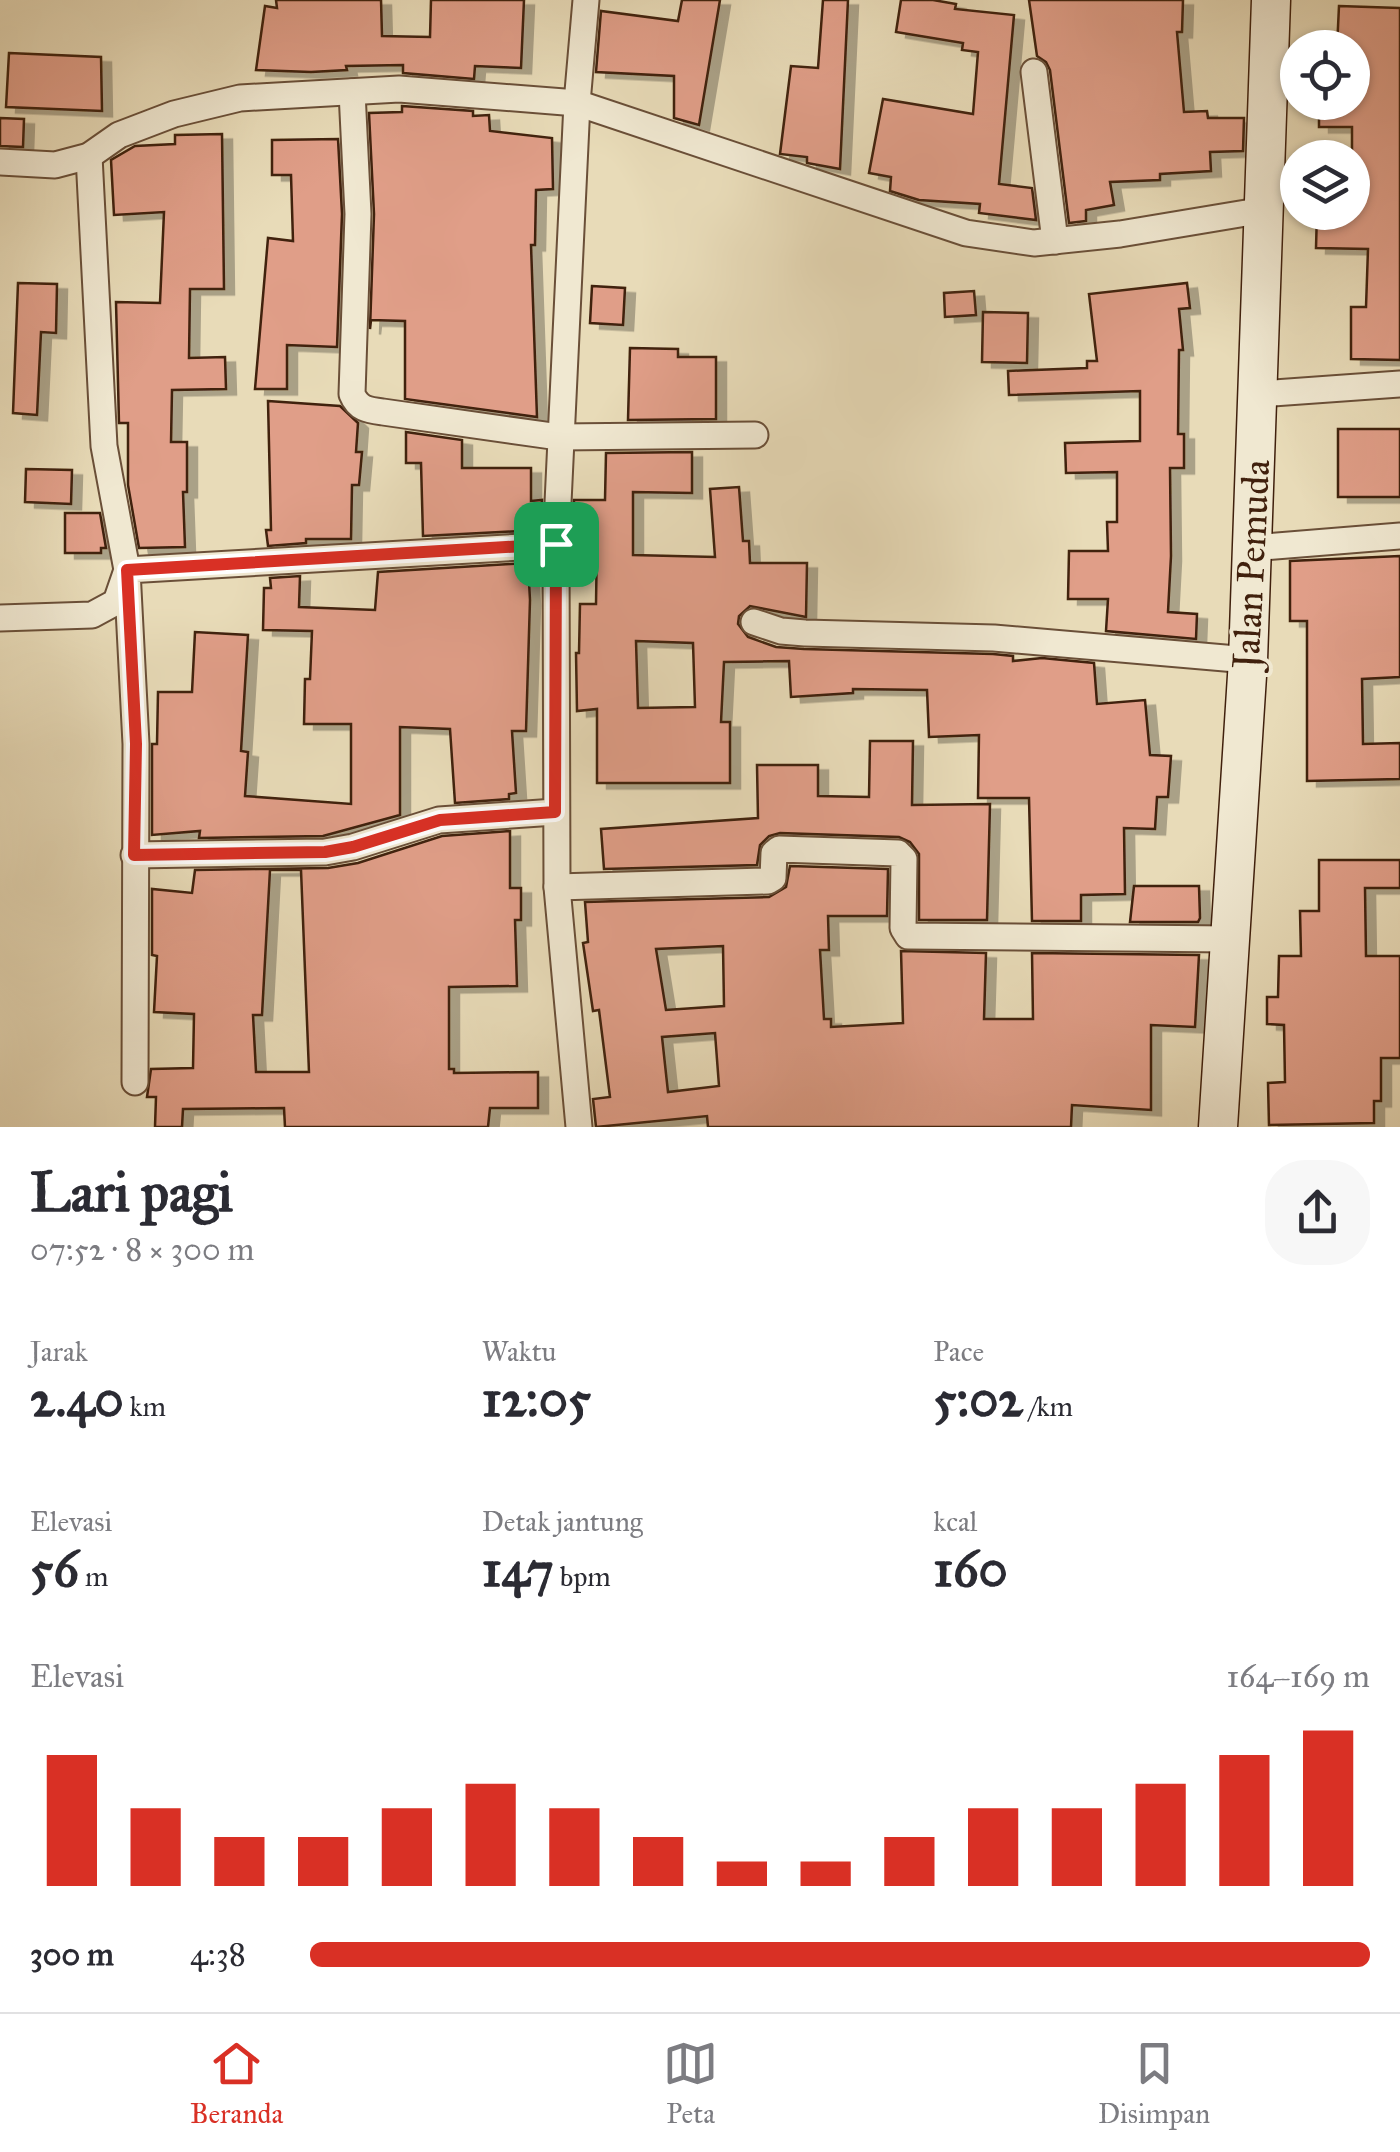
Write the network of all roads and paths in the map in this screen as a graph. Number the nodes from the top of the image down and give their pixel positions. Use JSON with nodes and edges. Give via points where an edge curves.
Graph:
{"nodes":[{"id":1,"x":586,"y":0,"type":"edge"},
{"id":2,"x":1270,"y":0,"type":"edge"},
{"id":3,"x":1034,"y":72,"type":"dead end"},
{"id":4,"x":352,"y":92,"type":"junction"},
{"id":5,"x":576,"y":102,"type":"junction"},
{"id":6,"x":89,"y":156,"type":"junction"},
{"id":7,"x":0,"y":162,"type":"edge"},
{"id":8,"x":1264,"y":210,"type":"junction"},
{"id":9,"x":1054,"y":241,"type":"junction"},
{"id":10,"x":1400,"y":384,"type":"edge"},
{"id":11,"x":1259,"y":394,"type":"junction"},
{"id":12,"x":755,"y":435,"type":"dead end"},
{"id":13,"x":559,"y":437,"type":"junction"},
{"id":14,"x":1400,"y":536,"type":"edge"},
{"id":15,"x":556,"y":544,"type":"junction"},
{"id":16,"x":1252,"y":548,"type":"junction"},
{"id":17,"x":127,"y":570,"type":"junction"},
{"id":18,"x":0,"y":618,"type":"edge"},
{"id":19,"x":754,"y":622,"type":"dead end"},
{"id":20,"x":1248,"y":660,"type":"junction"},
{"id":21,"x":555,"y":812,"type":"junction"},
{"id":22,"x":134,"y":855,"type":"junction"},
{"id":23,"x":557,"y":886,"type":"junction"},
{"id":24,"x":1230,"y":939,"type":"junction"},
{"id":25,"x":134,"y":1082,"type":"dead end"},
{"id":26,"x":579,"y":1127,"type":"edge"},
{"id":27,"x":1218,"y":1127,"type":"edge"}],
"edges":[{"from":1,"to":5,"type":"street"},
{"from":2,"to":8,"type":"main road","name":"Jalan Pemuda"},
{"from":3,"to":9,"type":"street"},
{"from":4,"to":5,"type":"street","via":[[398,89]]},
{"from":4,"to":6,"type":"street","via":[[240,98],[174,114],[119,135]]},
{"from":4,"to":13,"type":"street","via":[[356,404]]},
{"from":5,"to":9,"type":"street","via":[[966,232],[1034,244]]},
{"from":5,"to":13,"type":"street"},
{"from":6,"to":7,"type":"street","via":[[55,166]]},
{"from":6,"to":17,"type":"street","via":[[104,446]]},
{"from":8,"to":9,"type":"street"},
{"from":8,"to":11,"type":"main road","name":"Jalan Pemuda"},
{"from":10,"to":11,"type":"street"},
{"from":11,"to":16,"type":"main road","name":"Jalan Pemuda"},
{"from":12,"to":13,"type":"street"},
{"from":13,"to":15,"type":"street"},
{"from":14,"to":16,"type":"street"},
{"from":15,"to":17,"type":"street"},
{"from":15,"to":21,"type":"street"},
{"from":16,"to":20,"type":"main road","name":"Jalan Pemuda"},
{"from":17,"to":18,"type":"street","via":[[116,602],[92,615]]},
{"from":17,"to":22,"type":"street"},
{"from":19,"to":20,"type":"street","via":[[805,634],[994,638]]},
{"from":20,"to":24,"type":"main road","name":"Jalan Pemuda"},
{"from":21,"to":22,"type":"street","via":[[440,820],[325,852]]},
{"from":21,"to":23,"type":"street"},
{"from":22,"to":25,"type":"street"},
{"from":23,"to":24,"type":"street","via":[[768,881],[779,849],[898,853],[904,859],[908,936]]},
{"from":23,"to":26,"type":"street"},
{"from":24,"to":27,"type":"main road","name":"Jalan Pemuda"}]}
